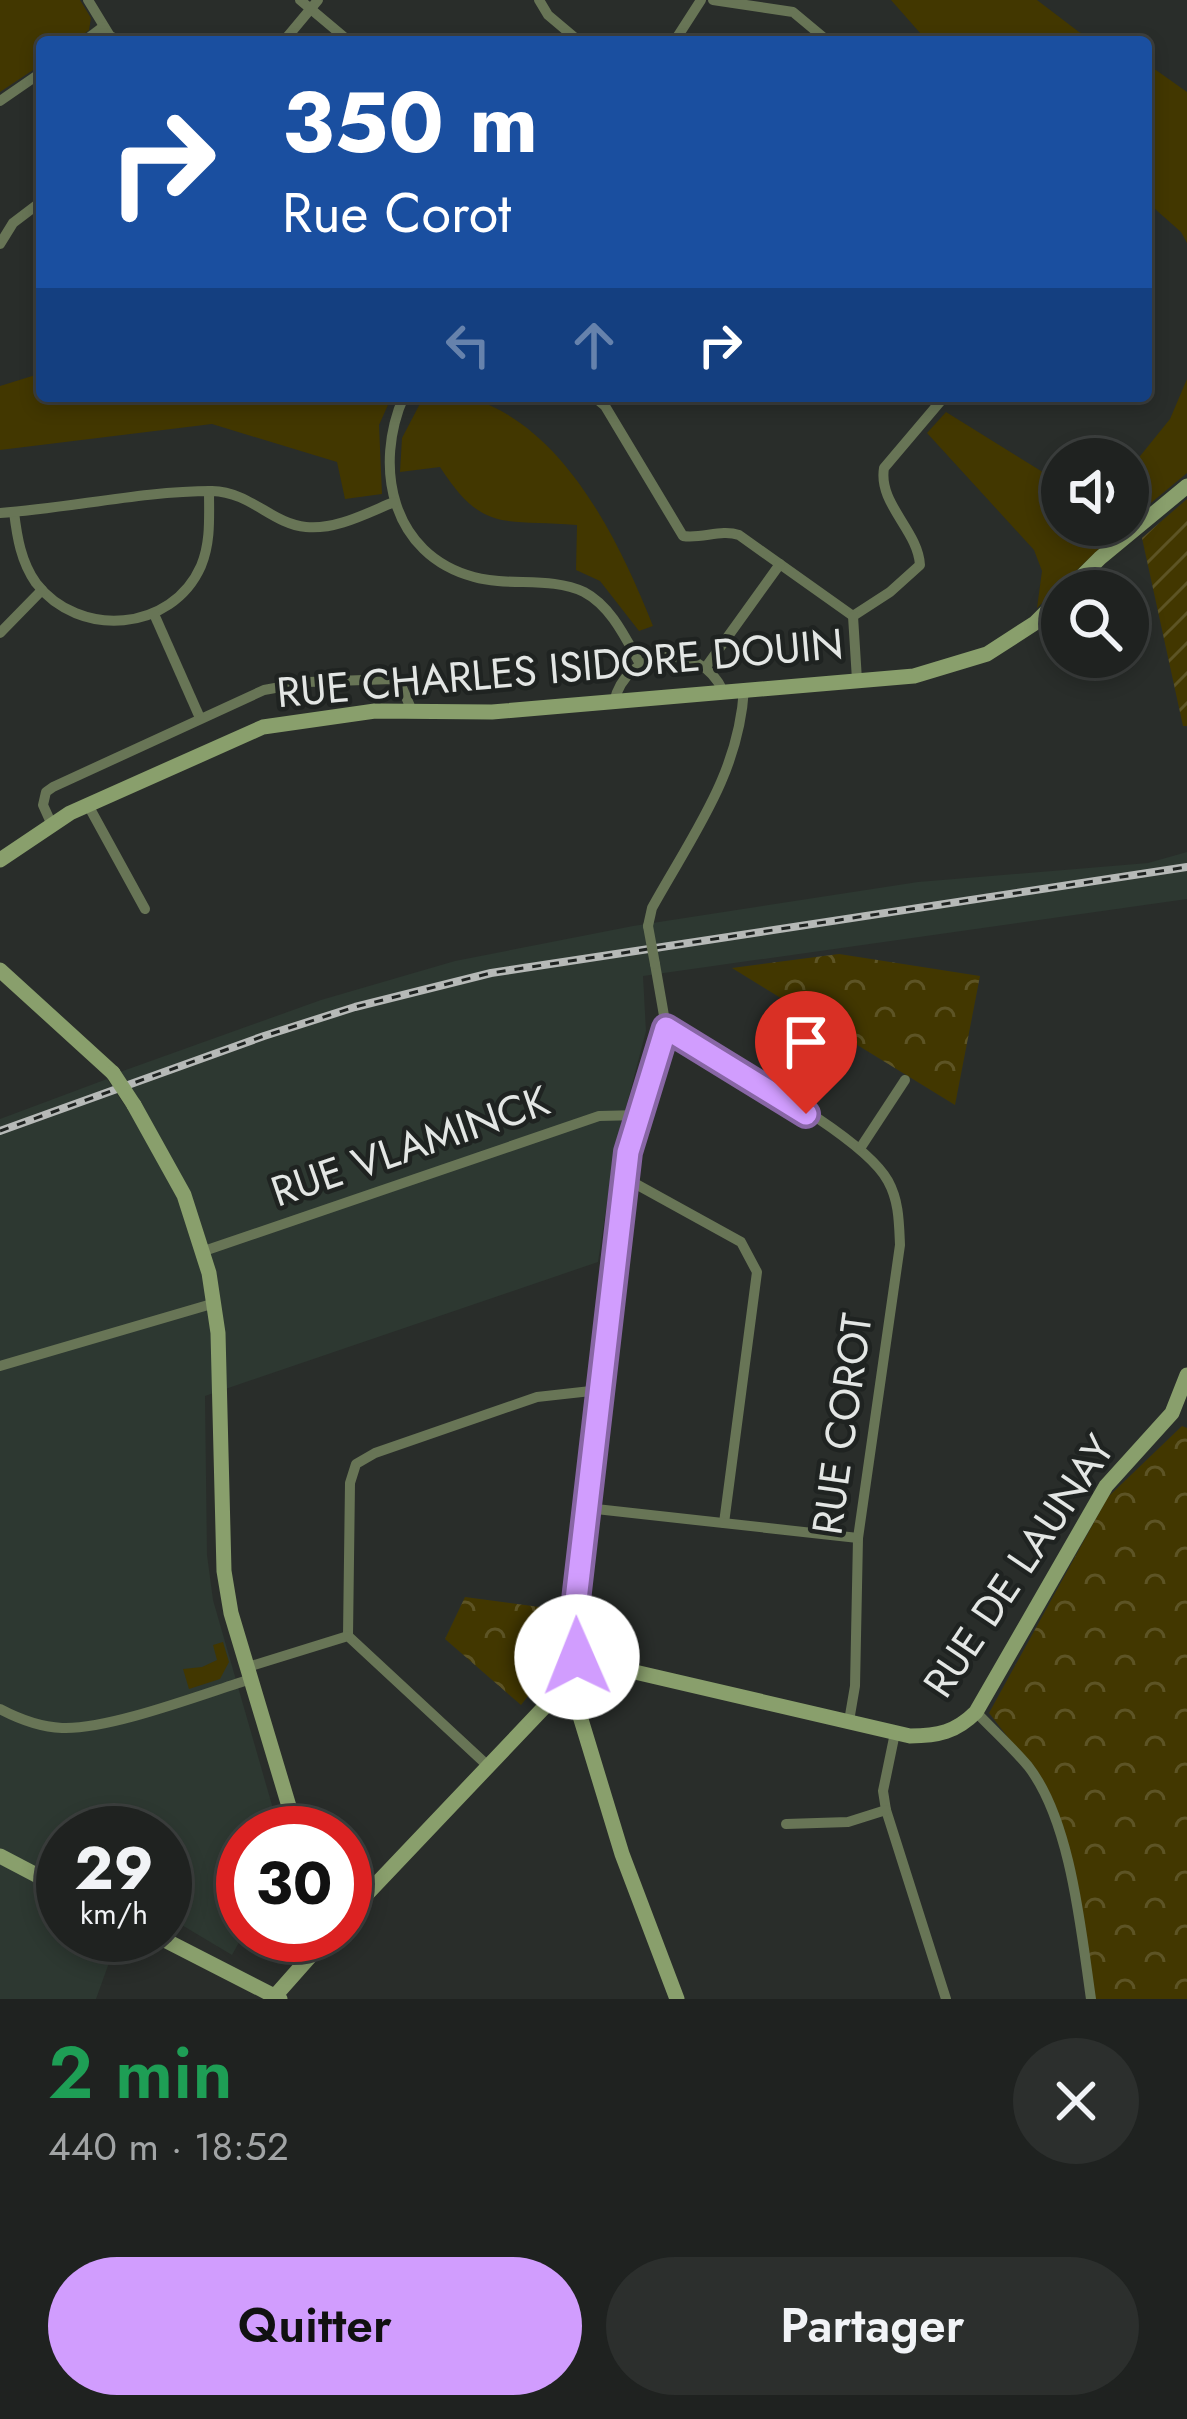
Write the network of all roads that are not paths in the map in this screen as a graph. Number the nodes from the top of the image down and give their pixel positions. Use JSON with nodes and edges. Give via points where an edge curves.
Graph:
{"nodes":[{"id":1,"x":88,"y":0,"type":"edge"},
{"id":2,"x":539,"y":0,"type":"edge"},
{"id":3,"x":701,"y":0,"type":"edge"},
{"id":4,"x":712,"y":0,"type":"edge"},
{"id":5,"x":309,"y":3,"type":"edge"},
{"id":6,"x":103,"y":27,"type":"junction"},
{"id":7,"x":91,"y":36,"type":"edge"},
{"id":8,"x":114,"y":36,"type":"edge"},
{"id":9,"x":287,"y":36,"type":"edge"},
{"id":10,"x":344,"y":36,"type":"edge"},
{"id":11,"x":573,"y":36,"type":"edge"},
{"id":12,"x":678,"y":36,"type":"edge"},
{"id":13,"x":823,"y":36,"type":"edge"},
{"id":14,"x":36,"y":76,"type":"edge"},
{"id":15,"x":0,"y":100,"type":"edge"},
{"id":16,"x":36,"y":206,"type":"edge"},
{"id":17,"x":0,"y":244,"type":"edge"},
{"id":18,"x":402,"y":402,"type":"edge"},
{"id":19,"x":600,"y":402,"type":"edge"},
{"id":20,"x":941,"y":402,"type":"edge"},
{"id":21,"x":1187,"y":486,"type":"edge"},
{"id":22,"x":209,"y":491,"type":"junction"},
{"id":23,"x":394,"y":502,"type":"junction"},
{"id":24,"x":7,"y":512,"type":"edge"},
{"id":25,"x":780,"y":564,"type":"junction"},
{"id":26,"x":1088,"y":570,"type":"edge"},
{"id":27,"x":42,"y":590,"type":"junction"},
{"id":28,"x":154,"y":614,"type":"junction"},
{"id":29,"x":853,"y":616,"type":"junction"},
{"id":30,"x":1041,"y":617,"type":"edge"},
{"id":31,"x":0,"y":633,"type":"edge"},
{"id":32,"x":640,"y":664,"type":"junction"},
{"id":33,"x":706,"y":667,"type":"junction"},
{"id":34,"x":857,"y":680,"type":"junction"},
{"id":35,"x":744,"y":688,"type":"junction"},
{"id":36,"x":723,"y":691,"type":"junction"},
{"id":37,"x":614,"y":703,"type":"junction"},
{"id":38,"x":412,"y":711,"type":"junction"},
{"id":39,"x":200,"y":718,"type":"junction"},
{"id":40,"x":88,"y":805,"type":"junction"},
{"id":41,"x":52,"y":825,"type":"junction"},
{"id":42,"x":0,"y":860,"type":"edge"},
{"id":43,"x":145,"y":909,"type":"dead end"},
{"id":44,"x":0,"y":970,"type":"edge"},
{"id":45,"x":666,"y":1028,"type":"junction"},
{"id":46,"x":905,"y":1080,"type":"dead end"},
{"id":47,"x":640,"y":1115,"type":"junction"},
{"id":48,"x":861,"y":1147,"type":"junction"},
{"id":49,"x":625,"y":1178,"type":"junction"},
{"id":50,"x":204,"y":1251,"type":"junction"},
{"id":51,"x":215,"y":1303,"type":"junction"},
{"id":52,"x":0,"y":1366,"type":"edge"},
{"id":53,"x":1187,"y":1375,"type":"edge"},
{"id":54,"x":600,"y":1390,"type":"junction"},
{"id":55,"x":586,"y":1508,"type":"junction"},
{"id":56,"x":724,"y":1523,"type":"junction"},
{"id":57,"x":858,"y":1538,"type":"junction"},
{"id":58,"x":348,"y":1636,"type":"junction"},
{"id":59,"x":577,"y":1657,"type":"junction"},
{"id":60,"x":593,"y":1670,"type":"junction"},
{"id":61,"x":249,"y":1673,"type":"junction"},
{"id":62,"x":553,"y":1698,"type":"junction"},
{"id":63,"x":576,"y":1703,"type":"junction"},
{"id":64,"x":0,"y":1709,"type":"edge"},
{"id":65,"x":976,"y":1712,"type":"junction"},
{"id":66,"x":849,"y":1721,"type":"junction"},
{"id":67,"x":896,"y":1733,"type":"junction"},
{"id":68,"x":487,"y":1765,"type":"junction"},
{"id":69,"x":289,"y":1806,"type":"edge"},
{"id":70,"x":886,"y":1810,"type":"junction"},
{"id":71,"x":786,"y":1824,"type":"dead end"},
{"id":72,"x":0,"y":1856,"type":"edge"},
{"id":73,"x":36,"y":1875,"type":"edge"},
{"id":74,"x":372,"y":1887,"type":"edge"},
{"id":75,"x":192,"y":1954,"type":"edge"},
{"id":76,"x":306,"y":1962,"type":"edge"},
{"id":77,"x":276,"y":1998,"type":"edge"},
{"id":78,"x":676,"y":1999,"type":"edge"},
{"id":79,"x":946,"y":1999,"type":"edge"},
{"id":80,"x":1091,"y":1999,"type":"edge"}],
"edges":[{"from":1,"to":6,"type":"street"},
{"from":2,"to":11,"type":"street"},
{"from":3,"to":12,"type":"street"},
{"from":4,"to":13,"type":"street","via":[[793,12]]},
{"from":5,"to":9,"type":"street"},
{"from":5,"to":10,"type":"street"},
{"from":6,"to":7,"type":"street"},
{"from":6,"to":8,"type":"street"},
{"from":14,"to":15,"type":"street"},
{"from":16,"to":17,"type":"street"},
{"from":18,"to":23,"type":"street","via":[[388,447]]},
{"from":19,"to":25,"type":"street","via":[[683,536],[729,532]]},
{"from":20,"to":29,"type":"street","via":[[884,468],[886,493],[920,565]]},
{"from":21,"to":26,"type":"street","name":"RUE CHARLES ISIDORE DOUIN"},
{"from":22,"to":23,"type":"street","via":[[248,498],[307,527]]},
{"from":22,"to":24,"type":"street"},
{"from":22,"to":28,"type":"street","via":[[201,565]]},
{"from":23,"to":32,"type":"street","via":[[444,564],[488,580],[581,590],[600,602]]},
{"from":24,"to":27,"type":"street"},
{"from":25,"to":29,"type":"street"},
{"from":25,"to":33,"type":"street"},
{"from":27,"to":28,"type":"street","via":[[97,620]]},
{"from":27,"to":31,"type":"street"},
{"from":28,"to":39,"type":"street"},
{"from":29,"to":34,"type":"street"},
{"from":30,"to":34,"type":"street","name":"RUE CHARLES ISIDORE DOUIN","via":[[987,655],[914,676]]},
{"from":32,"to":33,"type":"street","via":[[678,656]]},
{"from":32,"to":37,"type":"street"},
{"from":33,"to":36,"type":"street"},
{"from":34,"to":35,"type":"street","name":"RUE CHARLES ISIDORE DOUIN"},
{"from":35,"to":36,"type":"street","name":"RUE CHARLES ISIDORE DOUIN"},
{"from":35,"to":45,"type":"street","bridge":true,"via":[[728,771],[652,908],[648,926]]},
{"from":36,"to":37,"type":"street","name":"RUE CHARLES ISIDORE DOUIN"},
{"from":37,"to":38,"type":"street","name":"RUE CHARLES ISIDORE DOUIN"},
{"from":38,"to":39,"type":"street","via":[[401,686],[381,679],[287,684]]},
{"from":38,"to":40,"type":"street","name":"RUE CHARLES ISIDORE DOUIN","via":[[263,727]]},
{"from":39,"to":41,"type":"street","via":[[46,792]]},
{"from":40,"to":41,"type":"street","name":"RUE CHARLES ISIDORE DOUIN"},
{"from":40,"to":43,"type":"street"},
{"from":41,"to":42,"type":"street","name":"RUE CHARLES ISIDORE DOUIN"},
{"from":44,"to":50,"type":"street","bridge":true,"via":[[113,1073],[184,1195]]},
{"from":45,"to":47,"type":"street"},
{"from":45,"to":48,"type":"street","name":"RUE COROT"},
{"from":46,"to":48,"type":"street"},
{"from":47,"to":49,"type":"street"},
{"from":47,"to":50,"type":"street","name":"RUE VLAMINCK","via":[[599,1116]]},
{"from":48,"to":57,"type":"street","name":"RUE COROT","via":[[889,1183],[900,1245]]},
{"from":49,"to":54,"type":"street"},
{"from":49,"to":56,"type":"street","via":[[741,1242],[757,1272]]},
{"from":50,"to":51,"type":"street"},
{"from":51,"to":52,"type":"street"},
{"from":51,"to":61,"type":"street","via":[[224,1571]]},
{"from":53,"to":65,"type":"street","name":"RUE DE LAUNAY","via":[[1172,1413],[1106,1486]]},
{"from":54,"to":55,"type":"street"},
{"from":54,"to":58,"type":"street","via":[[537,1397],[356,1464]]},
{"from":55,"to":56,"type":"street"},
{"from":55,"to":59,"type":"street"},
{"from":56,"to":57,"type":"street"},
{"from":57,"to":66,"type":"street","name":"RUE COROT"},
{"from":58,"to":61,"type":"street"},
{"from":58,"to":68,"type":"street"},
{"from":59,"to":60,"type":"street"},
{"from":59,"to":62,"type":"street","via":[[562,1667]]},
{"from":60,"to":63,"type":"street"},
{"from":60,"to":66,"type":"street","name":"RUE DE LAUNAY","via":[[609,1666]]},
{"from":61,"to":64,"type":"street","via":[[81,1726],[31,1723]]},
{"from":61,"to":69,"type":"street"},
{"from":62,"to":63,"type":"street","via":[[563,1707]]},
{"from":62,"to":68,"type":"street"},
{"from":63,"to":78,"type":"street"},
{"from":65,"to":67,"type":"street","name":"RUE DE LAUNAY","via":[[937,1736]]},
{"from":65,"to":80,"type":"street","via":[[1030,1769],[1055,1822]]},
{"from":66,"to":67,"type":"street","name":"RUE DE LAUNAY"},
{"from":67,"to":70,"type":"street"},
{"from":68,"to":74,"type":"street"},
{"from":70,"to":71,"type":"street","via":[[848,1822]]},
{"from":70,"to":79,"type":"street"},
{"from":72,"to":73,"type":"street"},
{"from":75,"to":77,"type":"street"},
{"from":76,"to":77,"type":"street"}]}
